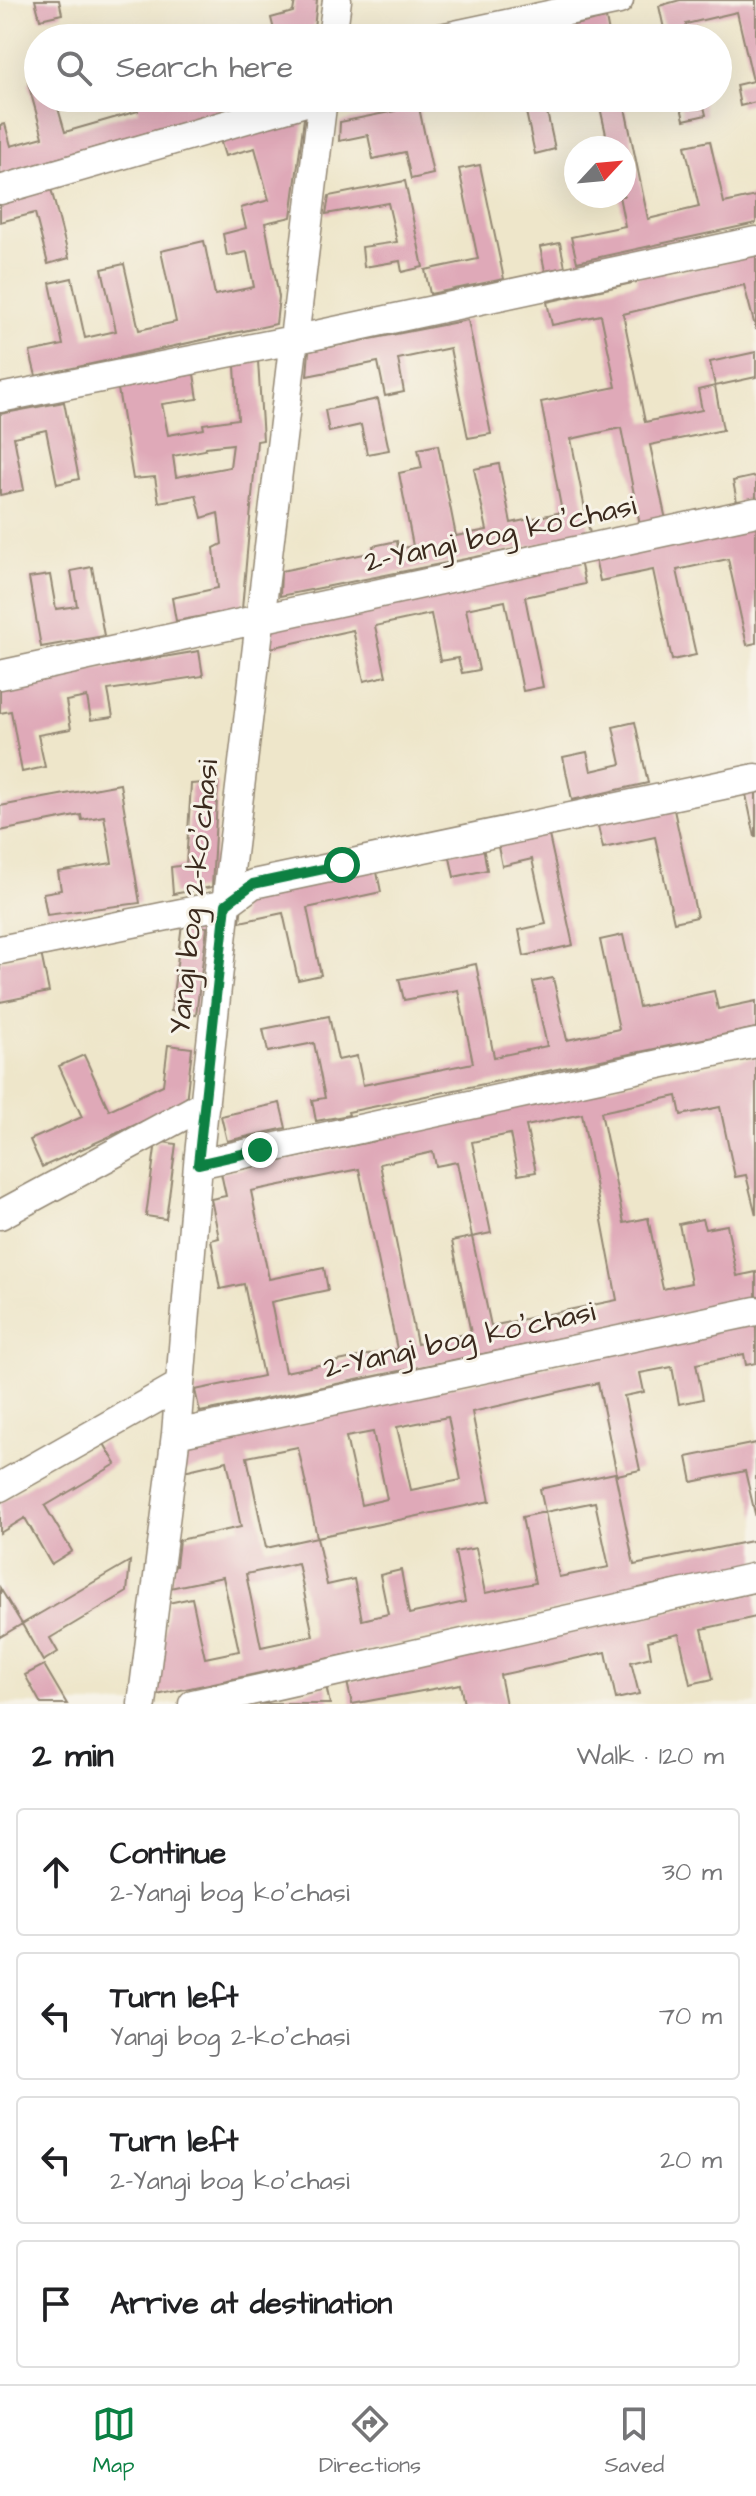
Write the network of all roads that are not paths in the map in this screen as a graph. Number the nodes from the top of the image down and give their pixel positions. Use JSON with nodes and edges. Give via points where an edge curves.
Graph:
{"nodes":[{"id":1,"x":337,"y":0,"type":"edge"},
{"id":2,"x":619,"y":0,"type":"edge"},
{"id":3,"x":334,"y":24,"type":"edge"},
{"id":4,"x":507,"y":24,"type":"edge"},
{"id":5,"x":272,"y":112,"type":"edge"},
{"id":6,"x":319,"y":112,"type":"edge"},
{"id":7,"x":0,"y":190,"type":"edge"},
{"id":8,"x":756,"y":241,"type":"edge"},
{"id":9,"x":293,"y":340,"type":"junction"},
{"id":10,"x":0,"y":398,"type":"edge"},
{"id":11,"x":756,"y":512,"type":"edge"},
{"id":12,"x":259,"y":621,"type":"junction"},
{"id":13,"x":0,"y":675,"type":"edge"},
{"id":14,"x":756,"y":778,"type":"edge"},
{"id":15,"x":226,"y":904,"type":"junction"},
{"id":16,"x":0,"y":950,"type":"edge"},
{"id":17,"x":756,"y":1043,"type":"edge"},
{"id":18,"x":205,"y":1104,"type":"junction"},
{"id":19,"x":198,"y":1164,"type":"junction"},
{"id":20,"x":0,"y":1215,"type":"edge"},
{"id":21,"x":756,"y":1311,"type":"edge"},
{"id":22,"x":178,"y":1386,"type":"junction"},
{"id":23,"x":176,"y":1434,"type":"junction"},
{"id":24,"x":0,"y":1487,"type":"edge"},
{"id":25,"x":756,"y":1577,"type":"edge"},
{"id":26,"x":142,"y":1704,"type":"edge"},
{"id":27,"x":193,"y":1704,"type":"edge"}],
"edges":[{"from":1,"to":3,"type":"street"},
{"from":2,"to":4,"type":"street"},
{"from":5,"to":7,"type":"street"},
{"from":6,"to":9,"type":"street","name":"Yangi bog 2-koʼchasi"},
{"from":8,"to":9,"type":"street"},
{"from":9,"to":10,"type":"street"},
{"from":9,"to":12,"type":"street","name":"Yangi bog 2-koʼchasi"},
{"from":11,"to":12,"type":"street","name":"2-Yangi bog koʼchasi"},
{"from":12,"to":13,"type":"street","name":"2-Yangi bog koʼchasi"},
{"from":12,"to":15,"type":"street","name":"Yangi bog 2-koʼchasi"},
{"from":14,"to":15,"type":"street","via":[[253,884]]},
{"from":15,"to":16,"type":"street"},
{"from":15,"to":18,"type":"street","name":"Yangi bog 2-koʼchasi"},
{"from":17,"to":19,"type":"street"},
{"from":18,"to":19,"type":"street","name":"Yangi bog 2-koʼchasi"},
{"from":18,"to":20,"type":"street"},
{"from":19,"to":22,"type":"street","name":"Yangi bog 2-koʼchasi"},
{"from":21,"to":23,"type":"street","name":"2-Yangi bog koʼchasi"},
{"from":22,"to":23,"type":"street","name":"Yangi bog 2-koʼchasi"},
{"from":22,"to":24,"type":"street"},
{"from":23,"to":26,"type":"street","name":"Yangi bog 2-koʼchasi"},
{"from":25,"to":27,"type":"street"}]}
